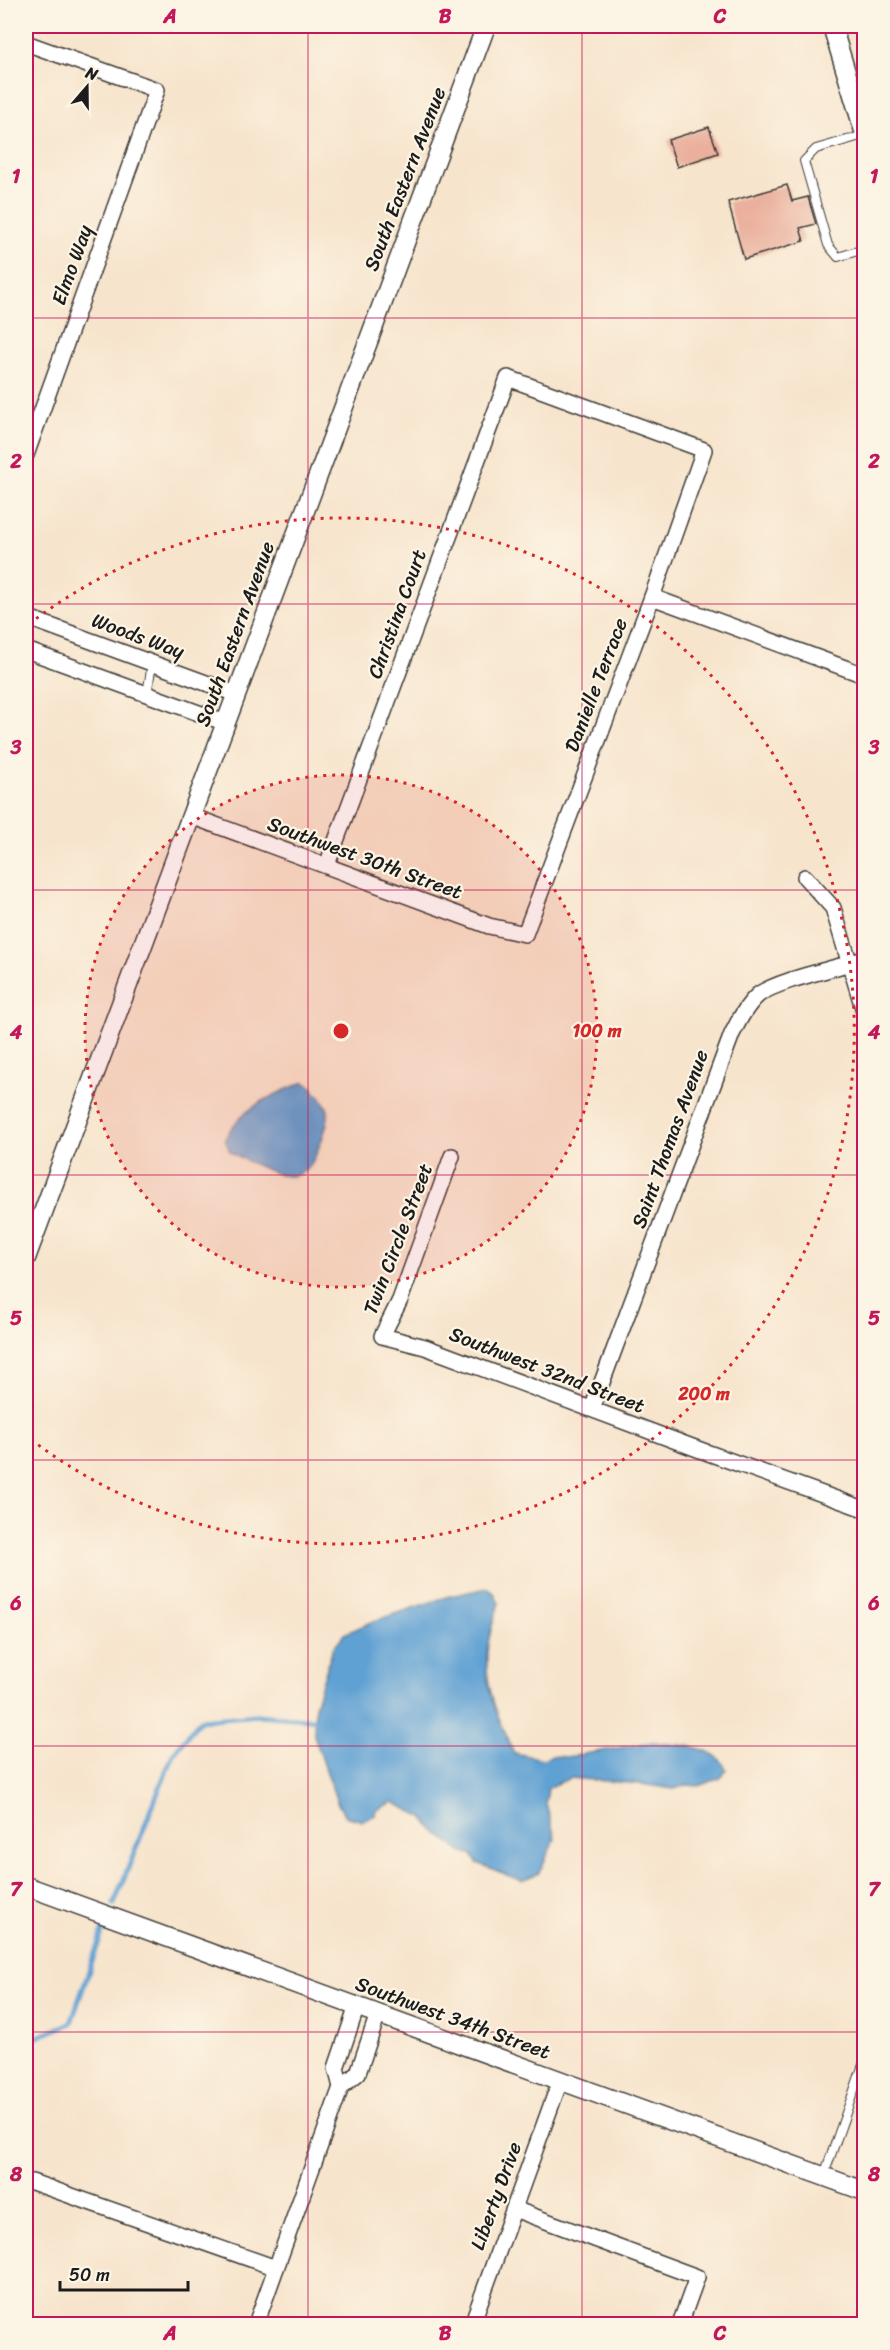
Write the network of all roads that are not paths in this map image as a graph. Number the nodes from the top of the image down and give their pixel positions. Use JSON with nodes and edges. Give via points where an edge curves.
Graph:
{"nodes":[{"id":1,"x":486,"y":26,"type":"edge"},
{"id":2,"x":832,"y":26,"type":"edge"},
{"id":3,"x":26,"y":43,"type":"edge"},
{"id":4,"x":864,"y":133,"type":"edge"},
{"id":5,"x":864,"y":249,"type":"edge"},
{"id":6,"x":704,"y":450,"type":"joint"},
{"id":7,"x":26,"y":455,"type":"edge"},
{"id":8,"x":652,"y":597,"type":"junction"},
{"id":9,"x":26,"y":617,"type":"edge"},
{"id":10,"x":26,"y":650,"type":"edge"},
{"id":11,"x":152,"y":664,"type":"junction"},
{"id":12,"x":864,"y":675,"type":"edge"},
{"id":13,"x":147,"y":694,"type":"junction"},
{"id":14,"x":236,"y":694,"type":"junction"},
{"id":15,"x":226,"y":723,"type":"junction"},
{"id":16,"x":191,"y":816,"type":"junction"},
{"id":17,"x":327,"y":865,"type":"junction"},
{"id":18,"x":805,"y":877,"type":"dead end"},
{"id":19,"x":525,"y":934,"type":"joint"},
{"id":20,"x":857,"y":962,"type":"edge"},
{"id":21,"x":864,"y":1011,"type":"edge"},
{"id":22,"x":452,"y":1156,"type":"dead end"},
{"id":23,"x":26,"y":1258,"type":"edge"},
{"id":24,"x":382,"y":1336,"type":"joint"},
{"id":25,"x":592,"y":1409,"type":"junction"},
{"id":26,"x":864,"y":1509,"type":"edge"},
{"id":27,"x":26,"y":1886,"type":"edge"},
{"id":28,"x":357,"y":2006,"type":"junction"},
{"id":29,"x":378,"y":2014,"type":"junction"},
{"id":30,"x":864,"y":2062,"type":"edge"},
{"id":31,"x":560,"y":2081,"type":"junction"},
{"id":32,"x":341,"y":2087,"type":"junction"},
{"id":33,"x":824,"y":2176,"type":"junction"},
{"id":34,"x":32,"y":2181,"type":"dead end"},
{"id":35,"x":864,"y":2191,"type":"edge"},
{"id":36,"x":514,"y":2209,"type":"junction"},
{"id":37,"x":276,"y":2268,"type":"junction"},
{"id":38,"x":256,"y":2325,"type":"edge"},
{"id":39,"x":472,"y":2325,"type":"edge"},
{"id":40,"x":681,"y":2325,"type":"edge"}],
"edges":[{"from":1,"to":14,"type":"street","name":"South Eastern Avenue"},
{"from":2,"to":4,"type":"street"},
{"from":3,"to":7,"type":"street","name":"Elmo Way","via":[[156,90]]},
{"from":4,"to":5,"type":"lane","via":[[816,149],[804,161],[828,245],[838,257]]},
{"from":6,"to":8,"type":"street","name":"Danielle Terrace"},
{"from":6,"to":17,"type":"street","name":"Christina Court","via":[[508,378]]},
{"from":8,"to":12,"type":"street"},
{"from":8,"to":19,"type":"street","name":"Danielle Terrace"},
{"from":9,"to":11,"type":"street","name":"Woods Way"},
{"from":10,"to":13,"type":"street"},
{"from":11,"to":13,"type":"lane"},
{"from":11,"to":14,"type":"street","name":"Woods Way"},
{"from":13,"to":15,"type":"street"},
{"from":14,"to":15,"type":"street","name":"South Eastern Avenue"},
{"from":15,"to":16,"type":"street","name":"South Eastern Avenue"},
{"from":16,"to":17,"type":"street","name":"Southwest 30th Street"},
{"from":16,"to":23,"type":"street","name":"South Eastern Avenue"},
{"from":17,"to":19,"type":"street","name":"Southwest 30th Street","via":[[489,926]]},
{"from":18,"to":20,"type":"street","via":[[833,908]]},
{"from":20,"to":21,"type":"street"},
{"from":20,"to":25,"type":"street","name":"Saint Thomas Avenue","via":[[774,986],[760,994],[741,1016]]},
{"from":22,"to":24,"type":"street","name":"Twin Circle Street","via":[[400,1300]]},
{"from":24,"to":25,"type":"street","name":"Southwest 32nd Street","via":[[425,1347]]},
{"from":25,"to":26,"type":"street","name":"Southwest 32nd Street"},
{"from":27,"to":28,"type":"street","name":"Southwest 34th Street"},
{"from":28,"to":29,"type":"street","name":"Southwest 34th Street"},
{"from":28,"to":32,"type":"street","via":[[336,2068]]},
{"from":29,"to":31,"type":"street","name":"Southwest 34th Street"},
{"from":29,"to":32,"type":"street","via":[[358,2073]]},
{"from":30,"to":33,"type":"lane"},
{"from":31,"to":33,"type":"street","name":"Southwest 34th Street"},
{"from":31,"to":36,"type":"street","name":"Liberty Drive"},
{"from":32,"to":37,"type":"street"},
{"from":33,"to":35,"type":"street","name":"Southwest 34th Street"},
{"from":34,"to":37,"type":"street"},
{"from":36,"to":39,"type":"street","name":"Liberty Drive"},
{"from":36,"to":40,"type":"street","via":[[697,2277]]},
{"from":37,"to":38,"type":"street"}]}
